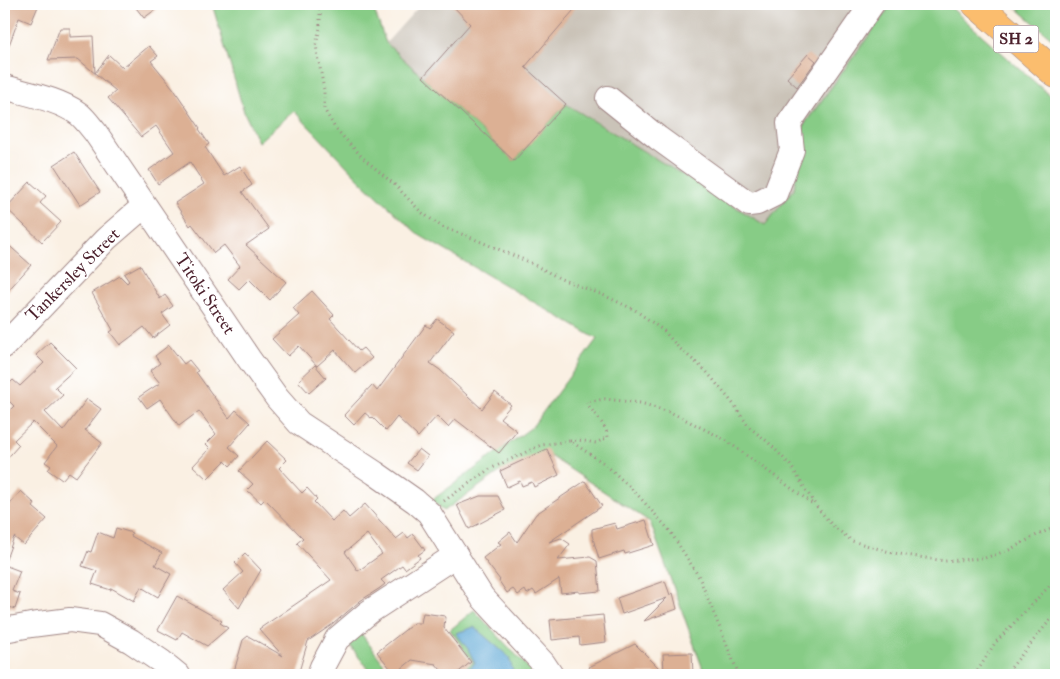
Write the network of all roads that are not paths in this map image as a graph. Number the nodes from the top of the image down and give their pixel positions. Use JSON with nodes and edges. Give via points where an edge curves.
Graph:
{"nodes":[{"id":1,"x":872,"y":4,"type":"edge"},
{"id":2,"x":976,"y":4,"type":"edge"},
{"id":3,"x":1056,"y":74,"type":"edge"},
{"id":4,"x":4,"y":87,"type":"edge"},
{"id":5,"x":608,"y":98,"type":"dead end"},
{"id":6,"x":144,"y":206,"type":"junction"},
{"id":7,"x":4,"y":346,"type":"edge"},
{"id":8,"x":456,"y":555,"type":"junction"},
{"id":9,"x":4,"y":630,"type":"edge"},
{"id":10,"x":178,"y":675,"type":"edge"},
{"id":11,"x":319,"y":675,"type":"edge"},
{"id":12,"x":551,"y":675,"type":"edge"}],
"edges":[{"from":1,"to":5,"type":"street","via":[[788,123],[792,150],[775,194],[757,203],[749,204]]},
{"from":2,"to":3,"type":"highway","number":"SH 2"},
{"from":4,"to":6,"type":"street","name":"Titoki Street","via":[[66,106],[81,115]]},
{"from":6,"to":7,"type":"street","name":"Tankersley Street","via":[[106,239]]},
{"from":6,"to":8,"type":"street","name":"Titoki Street","via":[[277,398],[299,423],[422,507]]},
{"from":8,"to":11,"type":"street","via":[[369,612],[337,639]]},
{"from":8,"to":12,"type":"street","via":[[482,597]]},
{"from":9,"to":10,"type":"street","via":[[70,620],[100,624],[131,640]]}]}
